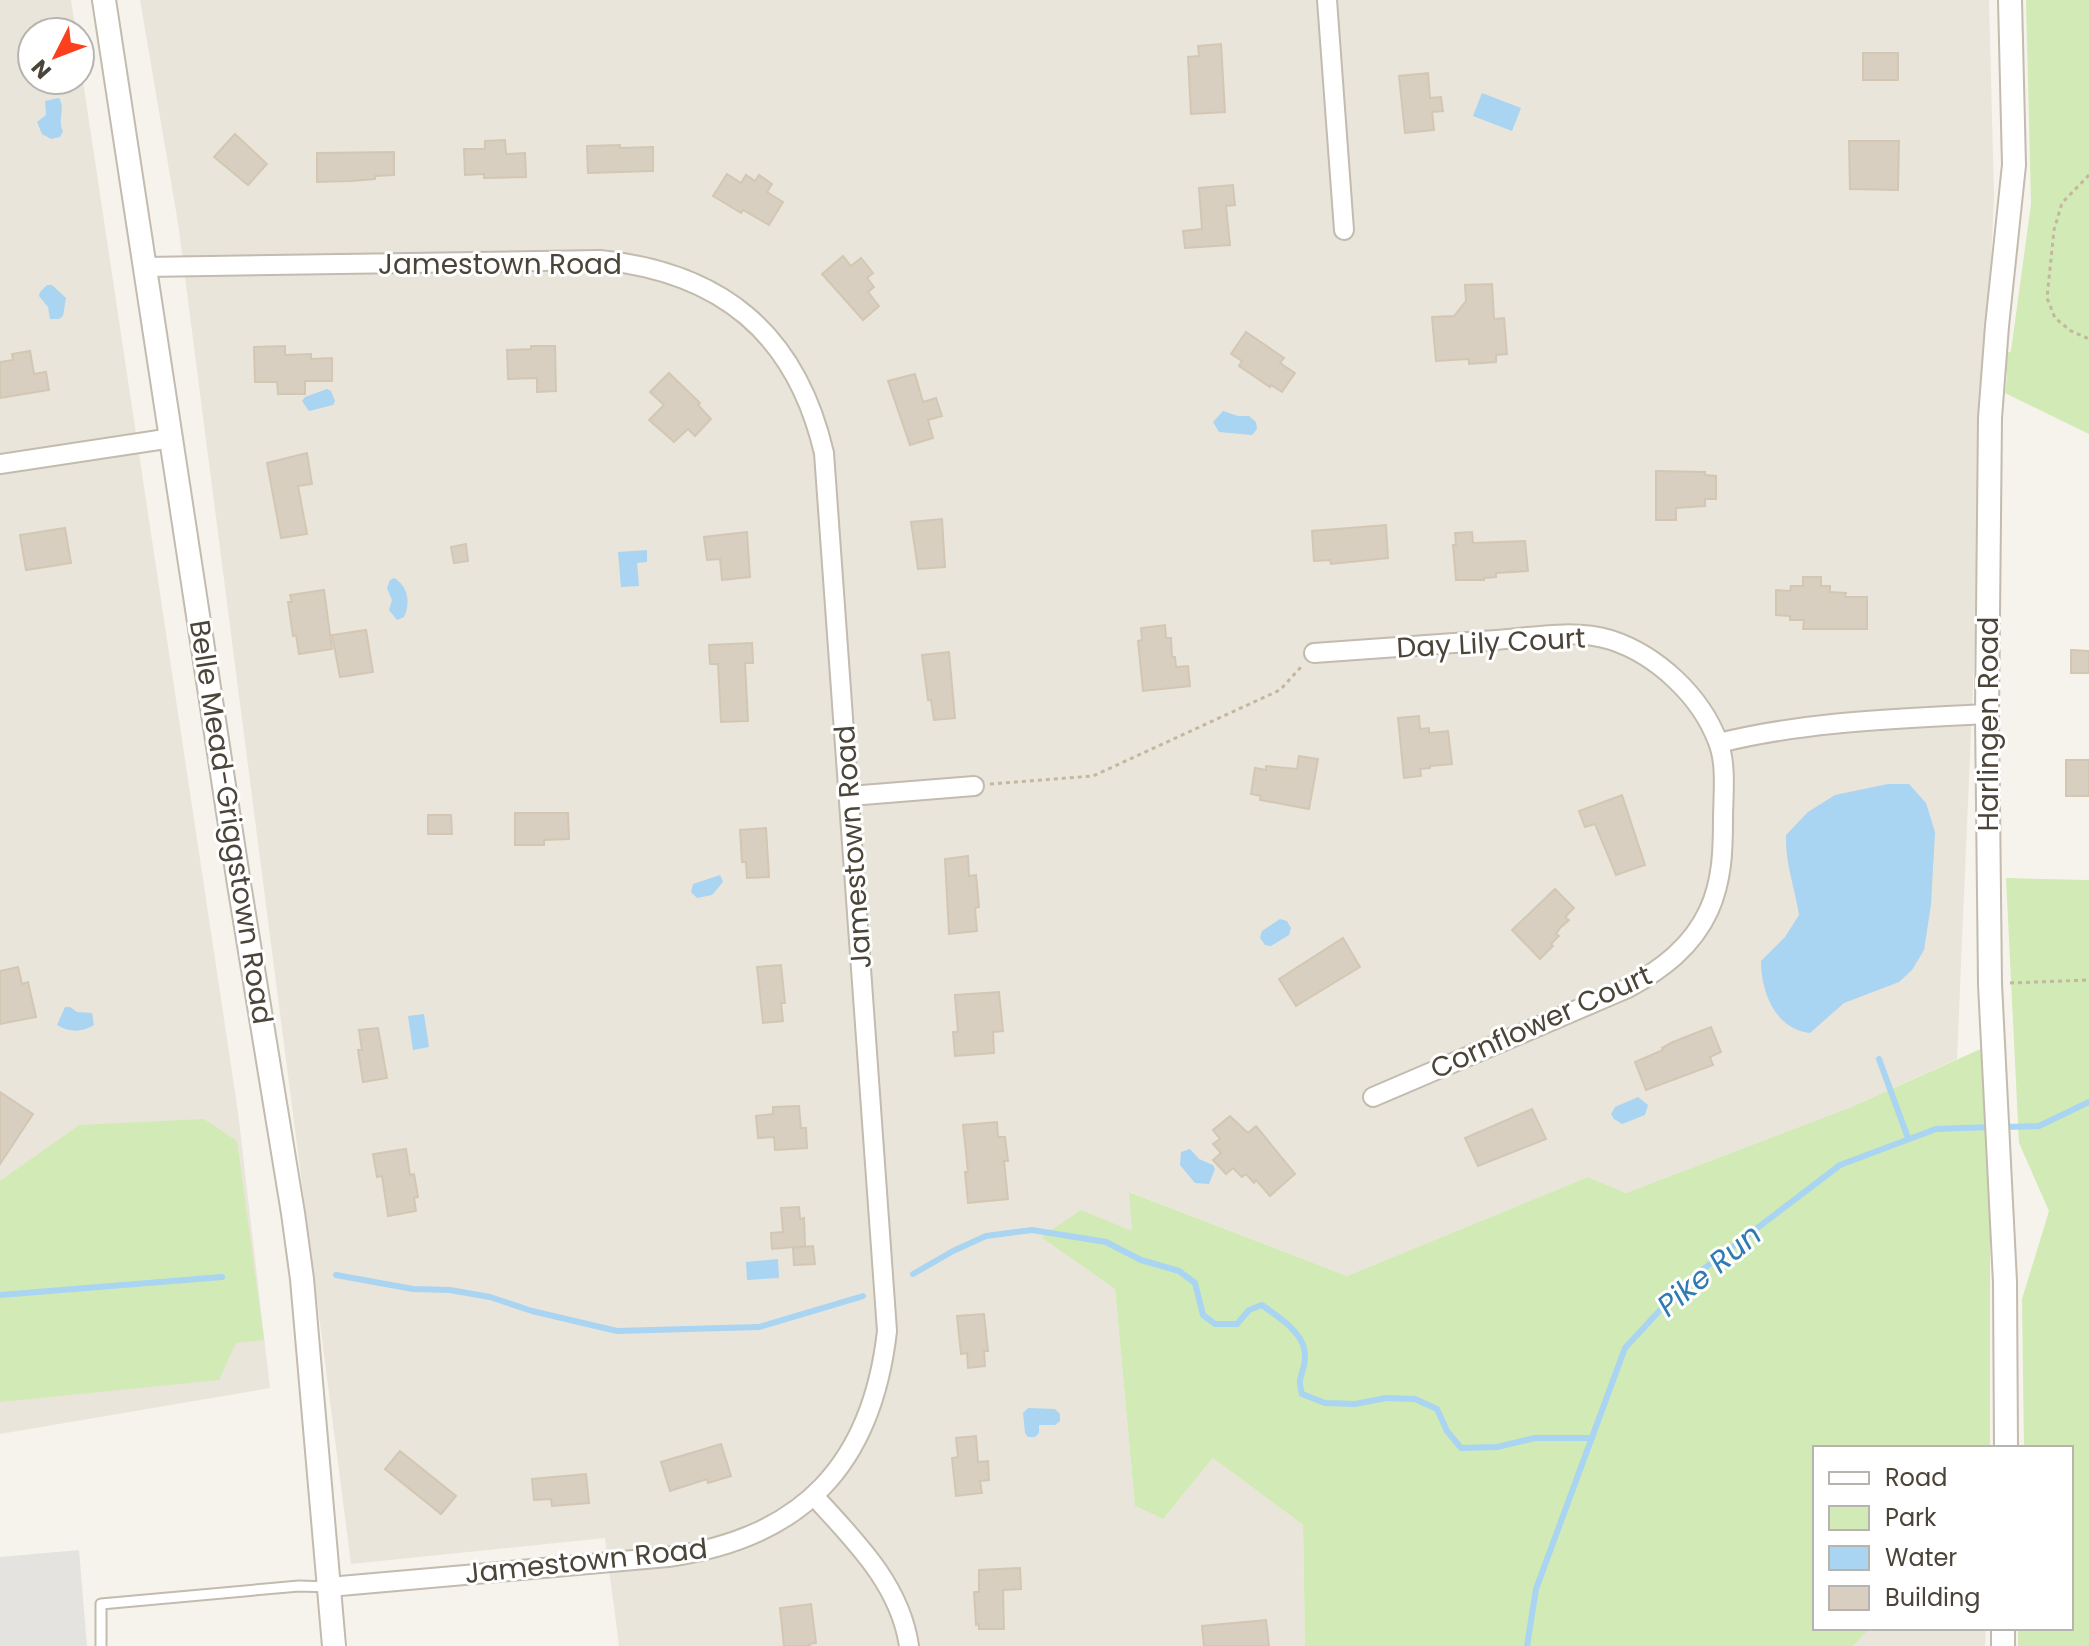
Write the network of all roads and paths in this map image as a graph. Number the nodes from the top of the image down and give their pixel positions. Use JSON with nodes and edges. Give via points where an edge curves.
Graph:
{"nodes":[{"id":1,"x":104,"y":0,"type":"edge"},
{"id":2,"x":1327,"y":0,"type":"edge"},
{"id":3,"x":2010,"y":0,"type":"edge"},
{"id":4,"x":2089,"y":175,"type":"edge"},
{"id":5,"x":1344,"y":230,"type":"dead end"},
{"id":6,"x":146,"y":267,"type":"junction"},
{"id":7,"x":2089,"y":339,"type":"edge"},
{"id":8,"x":172,"y":438,"type":"junction"},
{"id":9,"x":0,"y":464,"type":"edge"},
{"id":10,"x":1314,"y":653,"type":"joint"},
{"id":11,"x":1987,"y":714,"type":"junction"},
{"id":12,"x":1719,"y":743,"type":"junction"},
{"id":13,"x":974,"y":786,"type":"joint"},
{"id":14,"x":850,"y":796,"type":"junction"},
{"id":15,"x":2089,"y":980,"type":"edge"},
{"id":16,"x":2002,"y":983,"type":"dead end"},
{"id":17,"x":1373,"y":1097,"type":"dead end"},
{"id":18,"x":2006,"y":1446,"type":"edge"},
{"id":19,"x":814,"y":1496,"type":"junction"},
{"id":20,"x":329,"y":1587,"type":"junction"},
{"id":21,"x":101,"y":1646,"type":"edge"},
{"id":22,"x":334,"y":1646,"type":"edge"},
{"id":23,"x":909,"y":1646,"type":"edge"}],
"edges":[{"from":1,"to":6,"type":"street","name":"Belle Mead-Griggstown Road"},
{"from":2,"to":5,"type":"street"},
{"from":3,"to":11,"type":"street","name":"Harlingen Road","via":[[2014,165],[1990,418]]},
{"from":4,"to":7,"type":"path","via":[[2062,203],[2047,298],[2055,318]]},
{"from":6,"to":8,"type":"street","name":"Belle Mead-Griggstown Road"},
{"from":6,"to":14,"type":"street","name":"Jamestown Road","via":[[600,260],[664,270],[733,305],[790,363],[817,422],[824,453]]},
{"from":8,"to":9,"type":"street"},
{"from":8,"to":20,"type":"street","name":"Belle Mead-Griggstown Road","via":[[293,1213]]},
{"from":10,"to":12,"type":"street","name":"Day Lily Court","via":[[1563,635],[1610,640],[1648,658],[1683,687]]},
{"from":10,"to":13,"type":"path","via":[[1280,690],[1093,776]]},
{"from":11,"to":12,"type":"street","via":[[1780,729]]},
{"from":11,"to":18,"type":"street","name":"Harlingen Road"},
{"from":12,"to":17,"type":"street","name":"Cornflower Court","via":[[1723,852],[1718,884],[1708,911],[1678,954],[1628,988]]},
{"from":13,"to":14,"type":"street"},
{"from":14,"to":19,"type":"street","name":"Jamestown Road","via":[[887,1331],[878,1389],[867,1418],[838,1468]]},
{"from":15,"to":16,"type":"path"},
{"from":19,"to":20,"type":"street","name":"Jamestown Road","via":[[761,1532],[700,1552]]},
{"from":19,"to":23,"type":"street","via":[[883,1578]]},
{"from":20,"to":21,"type":"lane","via":[[101,1604]]},
{"from":20,"to":22,"type":"street","name":"Belle Mead-Griggstown Road"}]}
